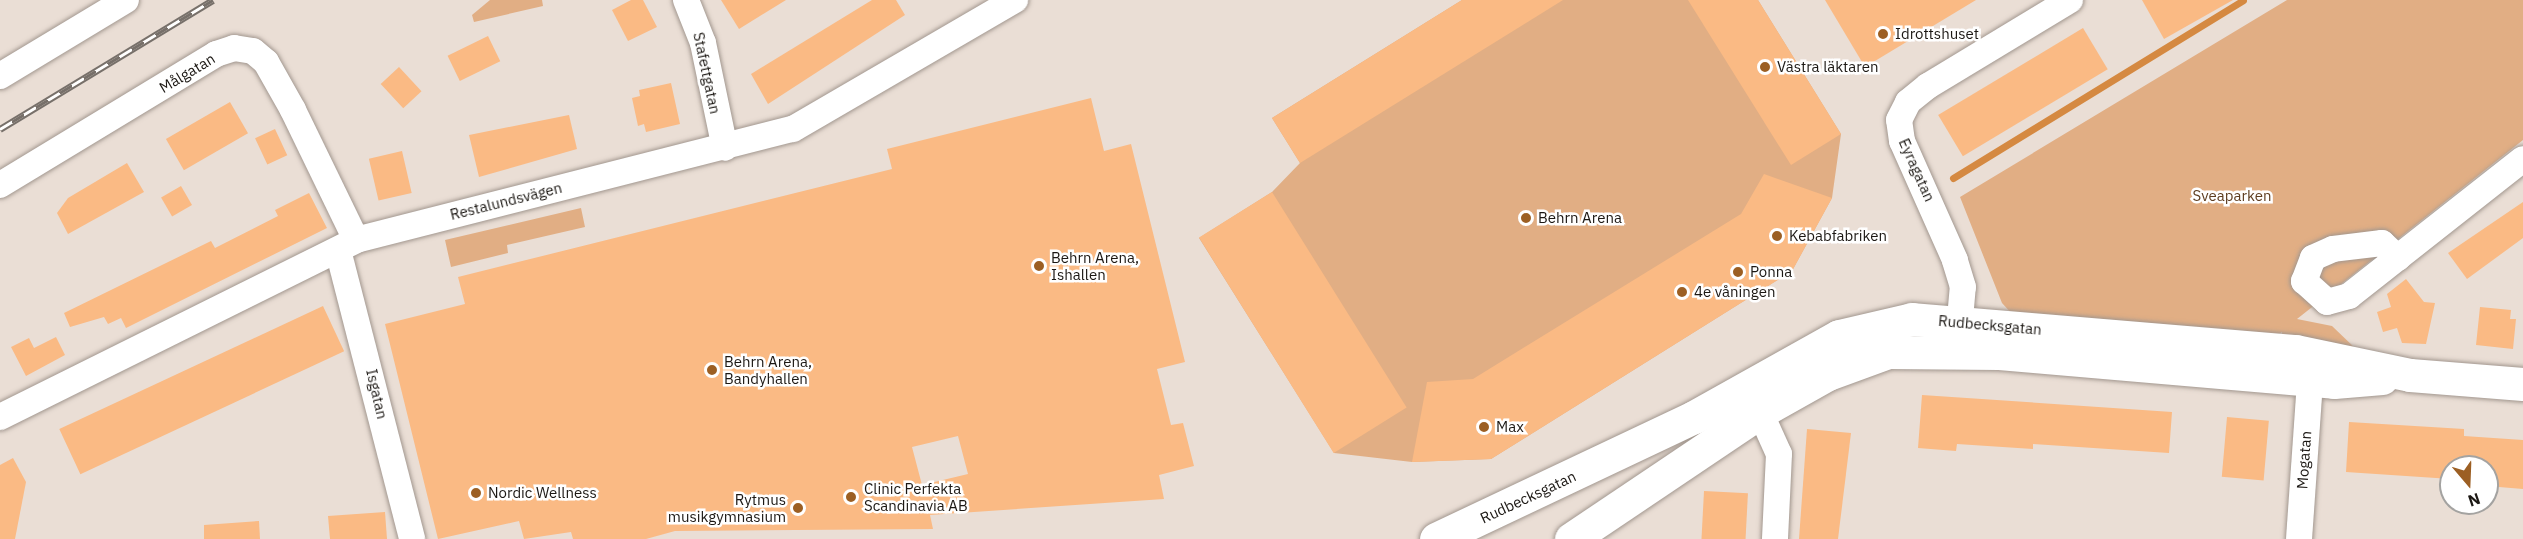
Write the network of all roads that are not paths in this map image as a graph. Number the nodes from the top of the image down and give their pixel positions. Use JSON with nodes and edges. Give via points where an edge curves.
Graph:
{"nodes":[{"id":1,"x":126,"y":0,"type":"edge"},
{"id":2,"x":686,"y":0,"type":"edge"},
{"id":3,"x":1016,"y":0,"type":"edge"},
{"id":4,"x":2070,"y":0,"type":"edge"},
{"id":5,"x":0,"y":76,"type":"edge"},
{"id":6,"x":725,"y":148,"type":"junction"},
{"id":7,"x":2523,"y":159,"type":"edge"},
{"id":8,"x":0,"y":185,"type":"edge"},
{"id":9,"x":347,"y":245,"type":"junction"},
{"id":10,"x":2398,"y":258,"type":"dead end"},
{"id":11,"x":1960,"y":319,"type":"junction"},
{"id":12,"x":2410,"y":375,"type":"junction"},
{"id":13,"x":2310,"y":380,"type":"junction"},
{"id":14,"x":2523,"y":384,"type":"edge"},
{"id":15,"x":1760,"y":412,"type":"junction"},
{"id":16,"x":0,"y":417,"type":"edge"},
{"id":17,"x":412,"y":539,"type":"edge"},
{"id":18,"x":1436,"y":539,"type":"edge"},
{"id":19,"x":1571,"y":539,"type":"edge"},
{"id":20,"x":1775,"y":539,"type":"edge"},
{"id":21,"x":2299,"y":539,"type":"edge"}],
"edges":[{"from":1,"to":5,"type":"street"},
{"from":2,"to":6,"type":"street","name":"Stafettgatan","via":[[703,43]]},
{"from":3,"to":6,"type":"street","name":"Restalundsvägen","via":[[793,129]]},
{"from":4,"to":11,"type":"street","name":"Eyragatan","via":[[1928,86],[1908,102],[1899,120],[1902,141],[1955,260],[1963,287]]},
{"from":6,"to":9,"type":"street","name":"Restalundsvägen"},
{"from":7,"to":10,"type":"street"},
{"from":8,"to":9,"type":"street","name":"Målgatan","via":[[216,54],[234,48],[253,51],[266,62],[293,110]]},
{"from":9,"to":16,"type":"street","name":"Restalundsvägen"},
{"from":9,"to":17,"type":"street","name":"Isgatan"},
{"from":11,"to":12,"type":"main road","name":"Rudbecksgatan","via":[[2295,351]]},
{"from":11,"to":18,"type":"main road","name":"Rudbecksgatan","via":[[1912,319],[1839,336],[1694,417]]},
{"from":12,"to":13,"type":"main road","name":"Rudbecksgatan"},
{"from":12,"to":14,"type":"main road","name":"Rudbecksgatan"},
{"from":13,"to":15,"type":"main road","name":"Rudbecksgatan","via":[[1914,350],[1859,360]]},
{"from":13,"to":21,"type":"street","name":"Mogatan"},
{"from":15,"to":19,"type":"main road","name":"Rudbecksgatan"},
{"from":15,"to":20,"type":"street","via":[[1779,454]]}]}
